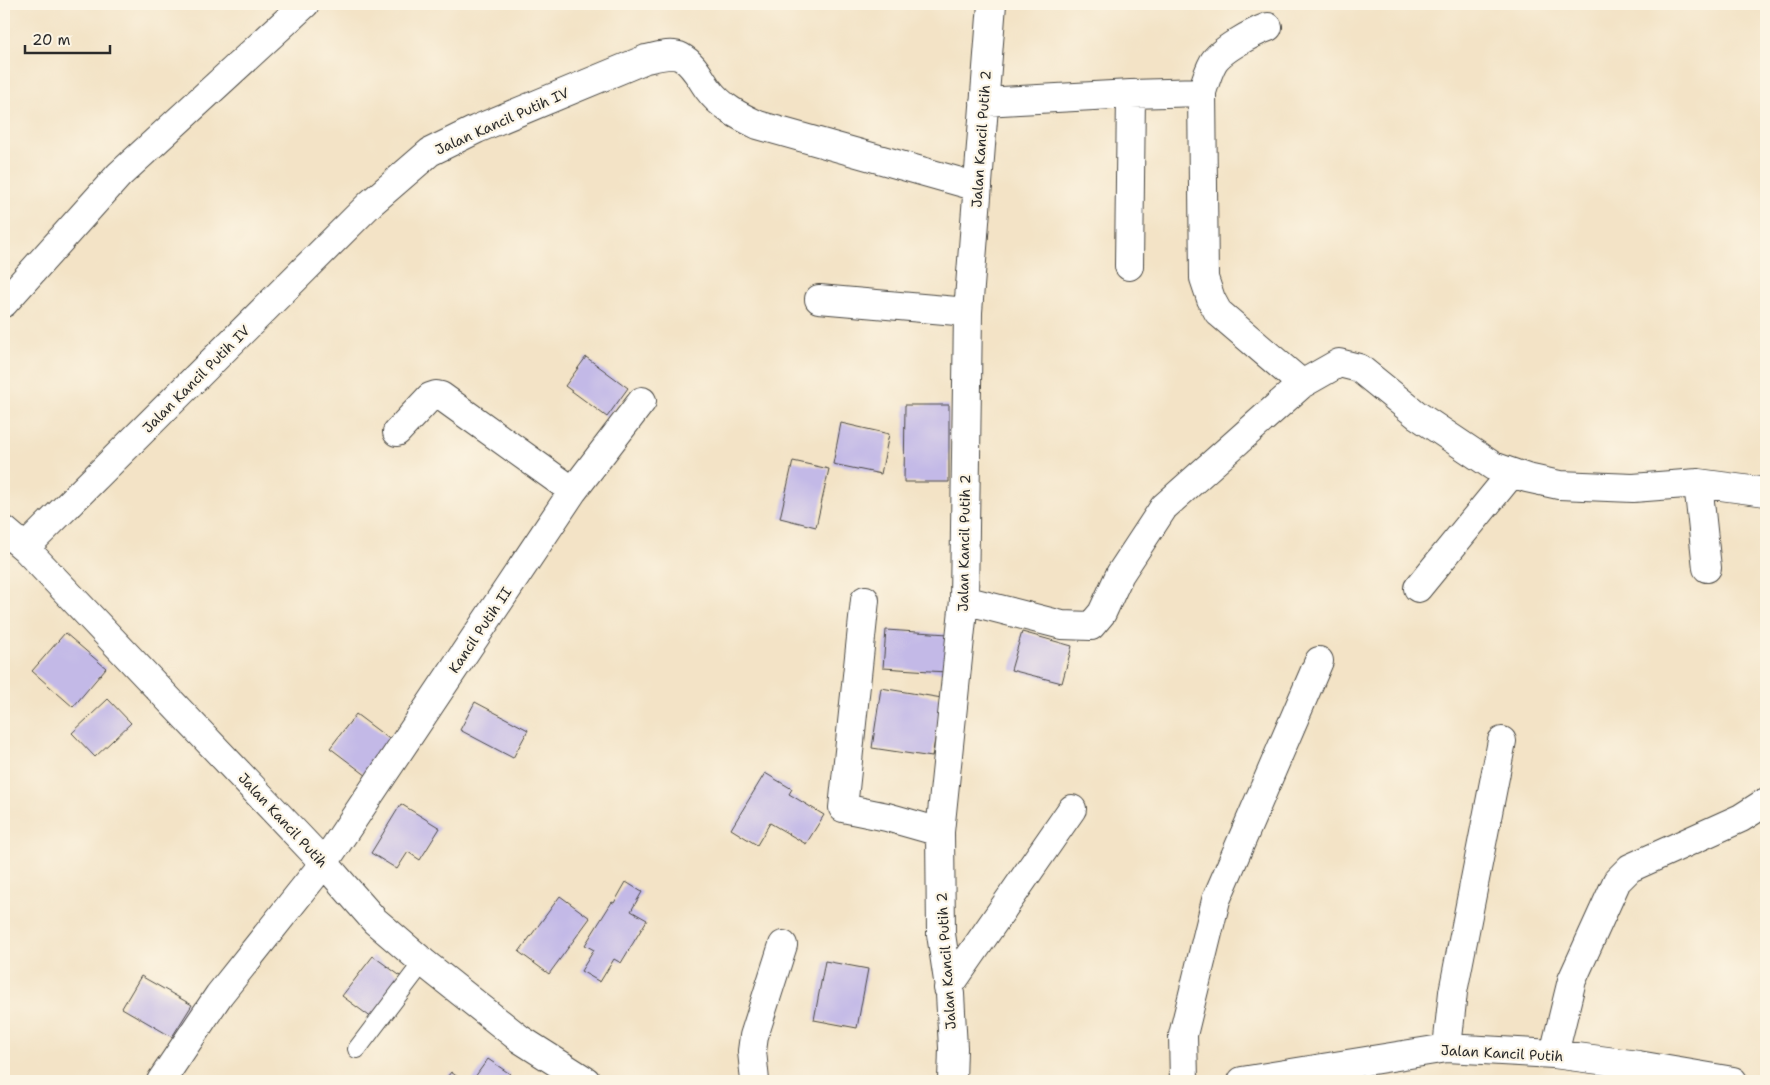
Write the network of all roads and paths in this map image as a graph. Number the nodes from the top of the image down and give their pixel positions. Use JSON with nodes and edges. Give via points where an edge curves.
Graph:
{"nodes":[{"id":1,"x":305,"y":4,"type":"edge"},
{"id":2,"x":992,"y":4,"type":"edge"},
{"id":3,"x":1268,"y":27,"type":"dead end"},
{"id":4,"x":1202,"y":92,"type":"junction"},
{"id":5,"x":1131,"y":94,"type":"junction"},
{"id":6,"x":984,"y":102,"type":"junction"},
{"id":7,"x":978,"y":187,"type":"junction"},
{"id":8,"x":1129,"y":266,"type":"dead end"},
{"id":9,"x":819,"y":299,"type":"dead end"},
{"id":10,"x":4,"y":303,"type":"edge"},
{"id":11,"x":968,"y":312,"type":"junction"},
{"id":12,"x":1302,"y":384,"type":"junction"},
{"id":13,"x":642,"y":401,"type":"dead end"},
{"id":14,"x":397,"y":432,"type":"dead end"},
{"id":15,"x":1512,"y":473,"type":"junction"},
{"id":16,"x":1698,"y":483,"type":"junction"},
{"id":17,"x":573,"y":491,"type":"junction"},
{"id":18,"x":1766,"y":492,"type":"edge"},
{"id":19,"x":4,"y":530,"type":"edge"},
{"id":20,"x":25,"y":548,"type":"junction"},
{"id":21,"x":1707,"y":568,"type":"dead end"},
{"id":22,"x":1418,"y":588,"type":"dead end"},
{"id":23,"x":865,"y":600,"type":"dead end"},
{"id":24,"x":964,"y":600,"type":"junction"},
{"id":25,"x":1319,"y":661,"type":"dead end"},
{"id":26,"x":1502,"y":740,"type":"dead end"},
{"id":27,"x":1766,"y":802,"type":"edge"},
{"id":28,"x":1072,"y":809,"type":"dead end"},
{"id":29,"x":940,"y":832,"type":"junction"},
{"id":30,"x":324,"y":863,"type":"junction"},
{"id":31,"x":783,"y":945,"type":"dead end"},
{"id":32,"x":423,"y":962,"type":"junction"},
{"id":33,"x":948,"y":988,"type":"junction"},
{"id":34,"x":1447,"y":1048,"type":"junction"},
{"id":35,"x":357,"y":1049,"type":"dead end"},
{"id":36,"x":1554,"y":1054,"type":"junction"},
{"id":37,"x":1636,"y":1073,"type":"edge"},
{"id":38,"x":1323,"y":1074,"type":"edge"},
{"id":39,"x":161,"y":1081,"type":"edge"},
{"id":40,"x":586,"y":1081,"type":"edge"},
{"id":41,"x":755,"y":1081,"type":"edge"},
{"id":42,"x":952,"y":1081,"type":"edge"},
{"id":43,"x":1184,"y":1081,"type":"edge"},
{"id":44,"x":1242,"y":1081,"type":"edge"},
{"id":45,"x":1733,"y":1081,"type":"edge"}],
"edges":[{"from":1,"to":10,"type":"street","via":[[119,175]]},
{"from":2,"to":6,"type":"street","name":"Jalan Kancil Putih 2"},
{"from":3,"to":4,"type":"street","via":[[1254,32],[1220,54]]},
{"from":4,"to":5,"type":"street"},
{"from":4,"to":12,"type":"street","via":[[1204,278],[1218,312]]},
{"from":5,"to":6,"type":"street"},
{"from":5,"to":8,"type":"street"},
{"from":6,"to":7,"type":"street","name":"Jalan Kancil Putih 2"},
{"from":7,"to":11,"type":"street","name":"Jalan Kancil Putih 2"},
{"from":7,"to":20,"type":"street","name":"Jalan Kancil Putih IV","via":[[758,125],[728,110],[697,71],[680,57],[666,55],[646,59],[477,129],[430,152],[371,203]]},
{"from":9,"to":11,"type":"street"},
{"from":11,"to":24,"type":"street","name":"Jalan Kancil Putih 2"},
{"from":12,"to":15,"type":"street","via":[[1339,363],[1359,368],[1417,415],[1493,466]]},
{"from":12,"to":24,"type":"street","via":[[1164,507],[1120,574],[1102,613],[1091,626],[1062,625]]},
{"from":13,"to":17,"type":"street","name":"Kancil Putih II"},
{"from":14,"to":17,"type":"street","via":[[430,397],[441,396]]},
{"from":15,"to":16,"type":"street","via":[[1559,485],[1633,488]]},
{"from":15,"to":22,"type":"street"},
{"from":16,"to":18,"type":"street"},
{"from":16,"to":21,"type":"street"},
{"from":17,"to":30,"type":"street","name":"Kancil Putih II"},
{"from":19,"to":20,"type":"street","name":"Jalan Kancil Putih"},
{"from":20,"to":30,"type":"street","name":"Jalan Kancil Putih"},
{"from":23,"to":29,"type":"street","via":[[843,808]]},
{"from":24,"to":29,"type":"street","name":"Jalan Kancil Putih 2"},
{"from":25,"to":43,"type":"street","via":[[1216,900],[1183,1035]]},
{"from":26,"to":34,"type":"street","via":[[1453,992]]},
{"from":27,"to":36,"type":"street","via":[[1741,818],[1630,868],[1617,881],[1572,980]]},
{"from":28,"to":33,"type":"street"},
{"from":29,"to":33,"type":"street","name":"Jalan Kancil Putih 2","via":[[941,934]]},
{"from":30,"to":32,"type":"street","name":"Jalan Kancil Putih","via":[[375,921]]},
{"from":30,"to":39,"type":"street","name":"Kancil Putih II","via":[[219,995]]},
{"from":31,"to":41,"type":"street","via":[[754,1036]]},
{"from":32,"to":35,"type":"lane"},
{"from":32,"to":40,"type":"street","name":"Jalan Kancil Putih","via":[[520,1040]]},
{"from":33,"to":42,"type":"street","name":"Jalan Kancil Putih 2"},
{"from":34,"to":36,"type":"street","name":"Jalan Kancil Putih"},
{"from":34,"to":38,"type":"street","name":"Jalan Kancil Putih"},
{"from":36,"to":37,"type":"street","name":"Jalan Kancil Putih"},
{"from":37,"to":45,"type":"street","name":"Jalan Kancil Putih"},
{"from":38,"to":44,"type":"street","name":"Jalan Kancil Putih"}]}
